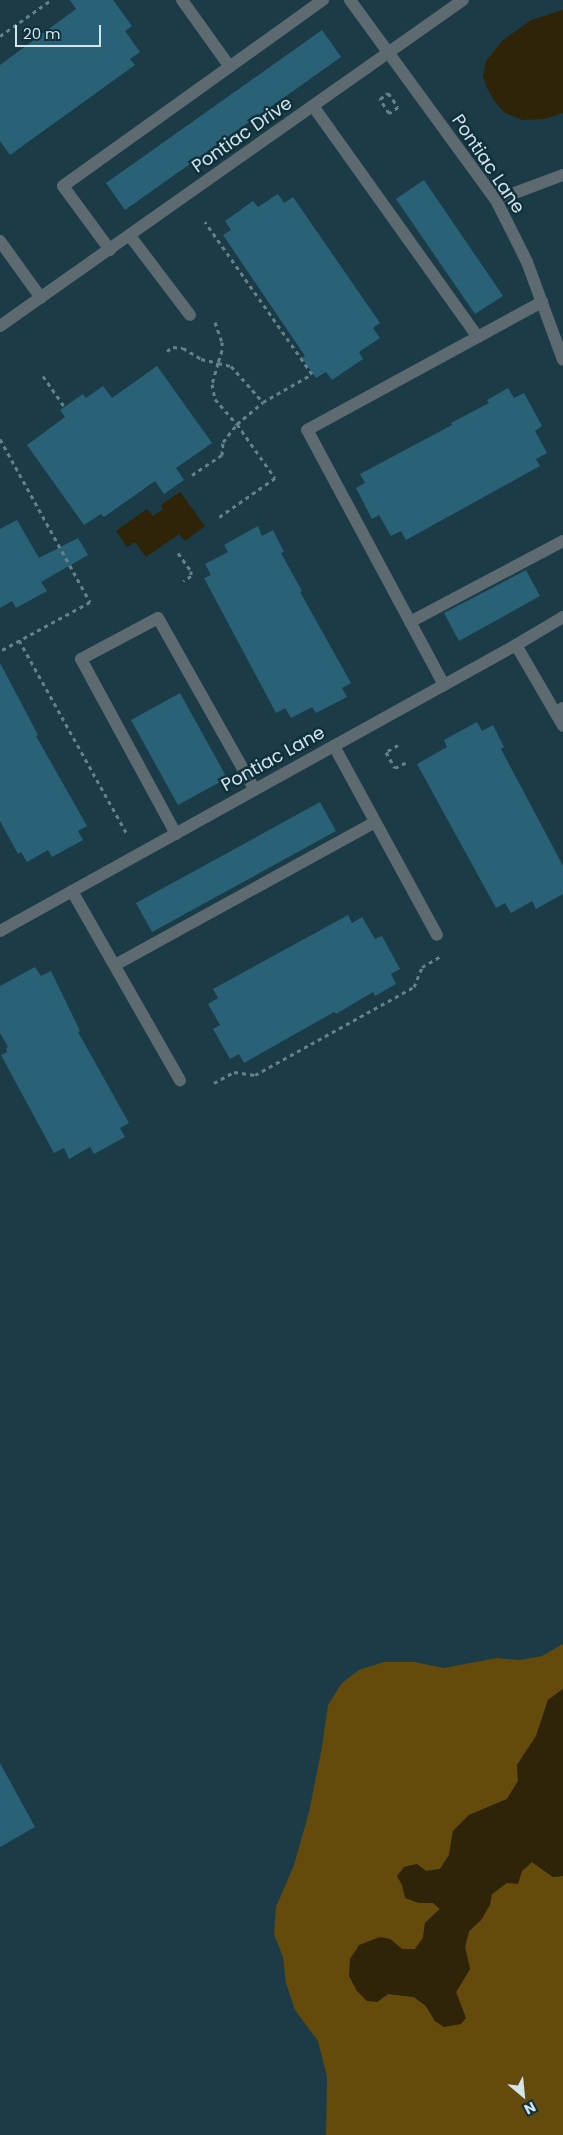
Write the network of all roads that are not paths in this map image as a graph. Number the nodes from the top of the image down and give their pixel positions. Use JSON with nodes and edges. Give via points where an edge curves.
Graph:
{"nodes":[{"id":1,"x":182,"y":0,"type":"edge"},
{"id":2,"x":323,"y":0,"type":"edge"},
{"id":3,"x":350,"y":0,"type":"edge"},
{"id":4,"x":463,"y":0,"type":"edge"},
{"id":5,"x":388,"y":53,"type":"junction"},
{"id":6,"x":230,"y":67,"type":"junction"},
{"id":7,"x":313,"y":106,"type":"junction"},
{"id":8,"x":563,"y":176,"type":"edge"},
{"id":9,"x":496,"y":200,"type":"junction"},
{"id":10,"x":130,"y":236,"type":"junction"},
{"id":11,"x":0,"y":241,"type":"edge"},
{"id":12,"x":110,"y":250,"type":"junction"},
{"id":13,"x":41,"y":298,"type":"junction"},
{"id":14,"x":542,"y":302,"type":"junction"},
{"id":15,"x":190,"y":315,"type":"dead end"},
{"id":16,"x":2,"y":320,"type":"edge"},
{"id":17,"x":478,"y":337,"type":"junction"},
{"id":18,"x":563,"y":360,"type":"edge"},
{"id":19,"x":563,"y":541,"type":"edge"},
{"id":20,"x":563,"y":617,"type":"edge"},
{"id":21,"x":410,"y":622,"type":"junction"},
{"id":22,"x":516,"y":645,"type":"junction"},
{"id":23,"x":444,"y":685,"type":"junction"},
{"id":24,"x":559,"y":710,"type":"edge"},
{"id":25,"x":563,"y":726,"type":"edge"},
{"id":26,"x":334,"y":746,"type":"junction"},
{"id":27,"x":255,"y":790,"type":"junction"},
{"id":28,"x":375,"y":822,"type":"junction"},
{"id":29,"x":176,"y":834,"type":"junction"},
{"id":30,"x":72,"y":890,"type":"junction"},
{"id":31,"x":0,"y":931,"type":"edge"},
{"id":32,"x":437,"y":935,"type":"dead end"},
{"id":33,"x":115,"y":965,"type":"junction"},
{"id":34,"x":180,"y":1080,"type":"dead end"}],
"edges":[{"from":1,"to":6,"type":"street"},
{"from":2,"to":6,"type":"street"},
{"from":3,"to":5,"type":"street","name":"Pontiac Lane"},
{"from":4,"to":5,"type":"street","name":"Pontiac Drive"},
{"from":5,"to":7,"type":"street","name":"Pontiac Drive"},
{"from":5,"to":9,"type":"street","name":"Pontiac Lane"},
{"from":6,"to":12,"type":"street","via":[[63,186]]},
{"from":7,"to":10,"type":"street","name":"Pontiac Drive"},
{"from":7,"to":17,"type":"street"},
{"from":8,"to":9,"type":"street"},
{"from":9,"to":14,"type":"street","name":"Pontiac Lane","via":[[516,237]]},
{"from":10,"to":12,"type":"street","name":"Pontiac Drive"},
{"from":10,"to":15,"type":"street"},
{"from":11,"to":13,"type":"street"},
{"from":12,"to":13,"type":"street","name":"Pontiac Drive"},
{"from":13,"to":16,"type":"street","name":"Pontiac Drive"},
{"from":14,"to":17,"type":"street"},
{"from":14,"to":18,"type":"street","name":"Pontiac Lane"},
{"from":17,"to":21,"type":"street","via":[[307,430]]},
{"from":19,"to":21,"type":"street"},
{"from":20,"to":22,"type":"street","name":"Pontiac Lane"},
{"from":21,"to":23,"type":"street"},
{"from":22,"to":23,"type":"street","name":"Pontiac Lane"},
{"from":22,"to":24,"type":"street"},
{"from":23,"to":26,"type":"street","name":"Pontiac Lane"},
{"from":24,"to":25,"type":"street"},
{"from":26,"to":27,"type":"street","name":"Pontiac Lane"},
{"from":26,"to":28,"type":"street"},
{"from":27,"to":29,"type":"street","name":"Pontiac Lane"},
{"from":27,"to":29,"type":"street","via":[[158,618],[81,659]]},
{"from":28,"to":32,"type":"street"},
{"from":28,"to":33,"type":"street"},
{"from":29,"to":30,"type":"street","name":"Pontiac Lane"},
{"from":30,"to":31,"type":"street","name":"Pontiac Lane"},
{"from":30,"to":33,"type":"street"},
{"from":33,"to":34,"type":"street"}]}
